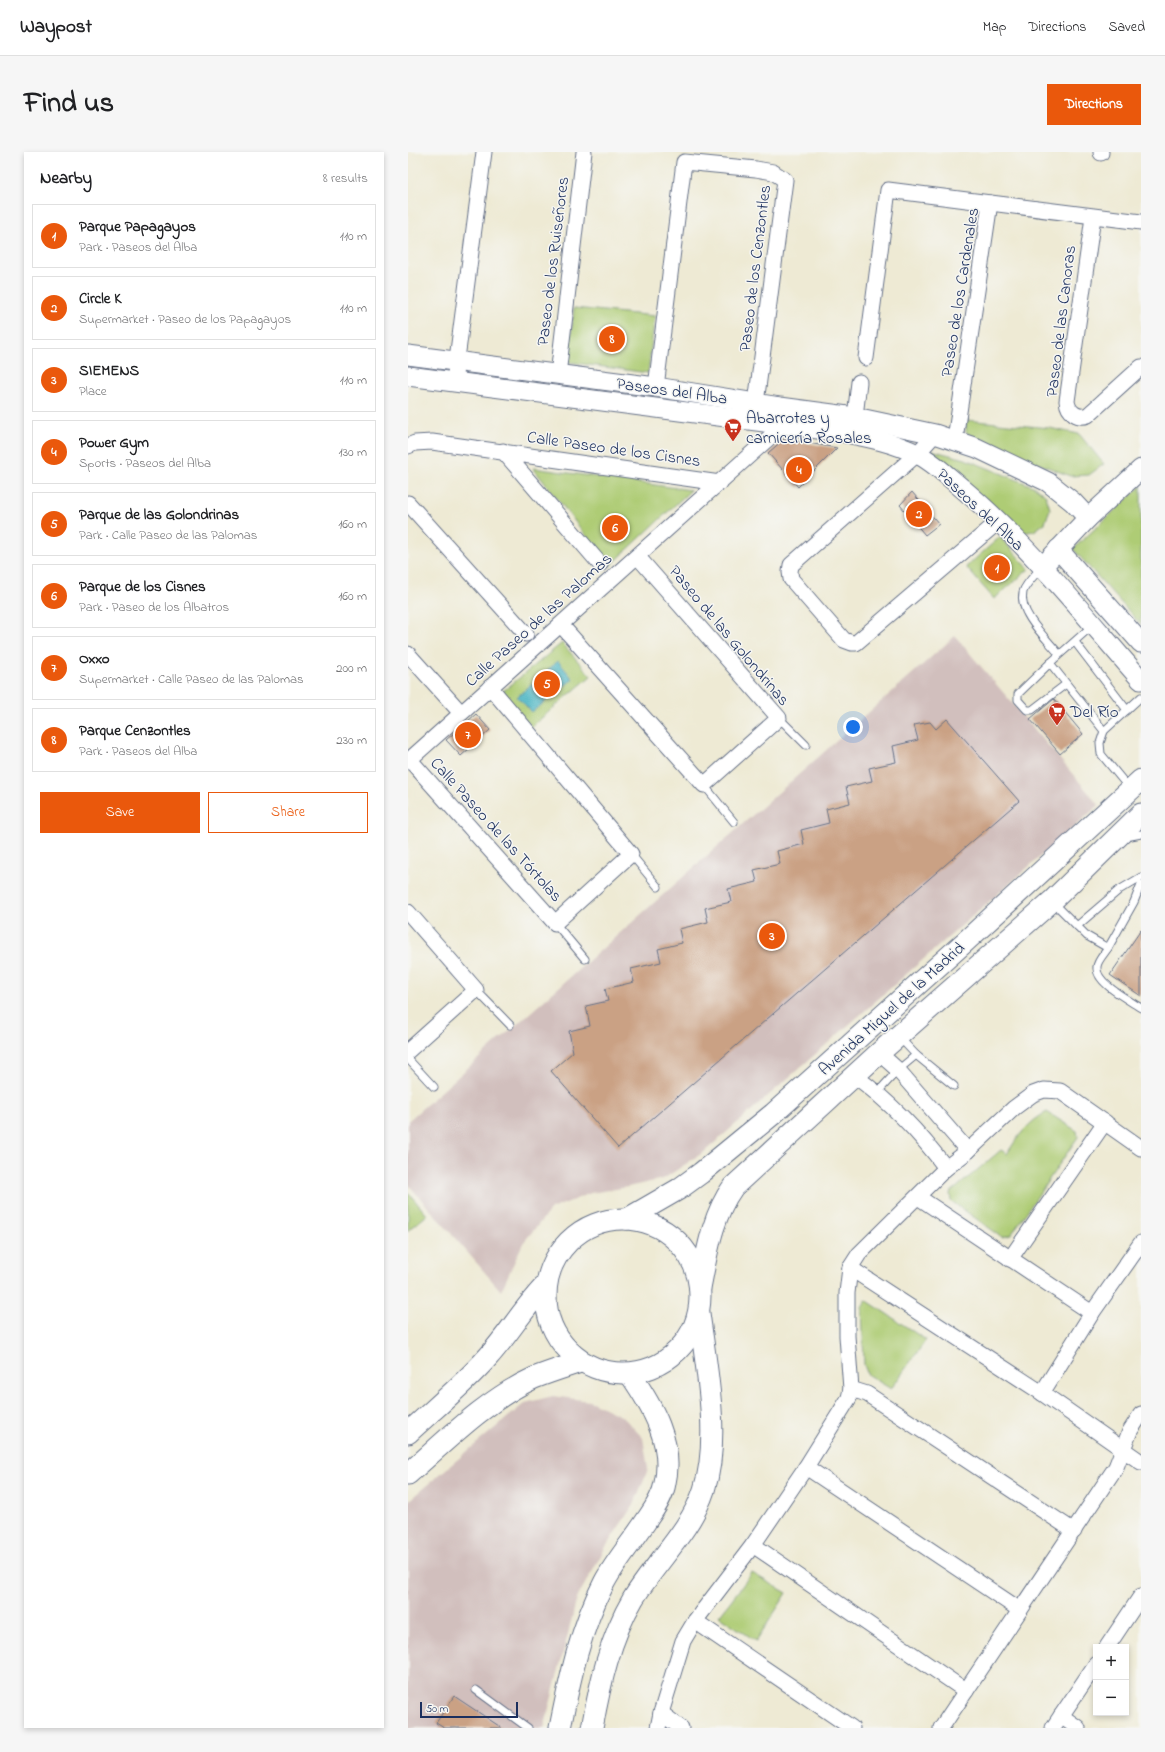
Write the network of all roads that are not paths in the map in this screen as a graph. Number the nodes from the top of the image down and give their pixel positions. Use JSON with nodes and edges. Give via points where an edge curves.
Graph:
{"nodes":[{"id":1,"x":484,"y":152,"type":"edge"},
{"id":2,"x":584,"y":152,"type":"edge"},
{"id":3,"x":990,"y":203,"type":"junction"},
{"id":4,"x":1093,"y":217,"type":"junction"},
{"id":5,"x":1141,"y":222,"type":"edge"},
{"id":6,"x":408,"y":355,"type":"edge"},
{"id":7,"x":866,"y":358,"type":"dead end"},
{"id":8,"x":456,"y":361,"type":"junction"},
{"id":9,"x":1141,"y":367,"type":"edge"},
{"id":10,"x":558,"y":375,"type":"junction"},
{"id":11,"x":408,"y":376,"type":"edge"},
{"id":12,"x":454,"y":382,"type":"junction"},
{"id":13,"x":859,"y":382,"type":"dead end"},
{"id":14,"x":656,"y":387,"type":"junction"},
{"id":15,"x":756,"y":403,"type":"junction"},
{"id":16,"x":801,"y":410,"type":"junction"},
{"id":17,"x":855,"y":417,"type":"junction"},
{"id":18,"x":783,"y":425,"type":"junction"},
{"id":19,"x":935,"y":434,"type":"junction"},
{"id":20,"x":955,"y":439,"type":"junction"},
{"id":21,"x":408,"y":446,"type":"edge"},
{"id":22,"x":503,"y":451,"type":"junction"},
{"id":23,"x":917,"y":454,"type":"junction"},
{"id":24,"x":1141,"y":469,"type":"edge"},
{"id":25,"x":720,"y":483,"type":"junction"},
{"id":26,"x":408,"y":503,"type":"edge"},
{"id":27,"x":1088,"y":518,"type":"junction"},
{"id":28,"x":999,"y":521,"type":"junction"},
{"id":29,"x":1058,"y":549,"type":"junction"},
{"id":30,"x":638,"y":557,"type":"junction"},
{"id":31,"x":600,"y":564,"type":"dead end"},
{"id":32,"x":1042,"y":567,"type":"junction"},
{"id":33,"x":561,"y":625,"type":"junction"},
{"id":34,"x":1093,"y":625,"type":"junction"},
{"id":35,"x":526,"y":634,"type":"dead end"},
{"id":36,"x":1075,"y":642,"type":"junction"},
{"id":37,"x":1141,"y":643,"type":"edge"},
{"id":38,"x":408,"y":654,"type":"edge"},
{"id":39,"x":1059,"y":654,"type":"junction"},
{"id":40,"x":1050,"y":663,"type":"junction"},
{"id":41,"x":1141,"y":680,"type":"edge"},
{"id":42,"x":1066,"y":684,"type":"junction"},
{"id":43,"x":490,"y":687,"type":"junction"},
{"id":44,"x":1141,"y":697,"type":"edge"},
{"id":45,"x":1127,"y":710,"type":"junction"},
{"id":46,"x":461,"y":713,"type":"junction"},
{"id":47,"x":779,"y":718,"type":"junction"},
{"id":48,"x":1104,"y":731,"type":"junction"},
{"id":49,"x":806,"y":745,"type":"dead end"},
{"id":50,"x":409,"y":760,"type":"edge"},
{"id":51,"x":704,"y":785,"type":"junction"},
{"id":52,"x":1136,"y":785,"type":"edge"},
{"id":53,"x":1141,"y":814,"type":"edge"},
{"id":54,"x":734,"y":822,"type":"dead end"},
{"id":55,"x":1141,"y":834,"type":"edge"},
{"id":56,"x":1112,"y":840,"type":"junction"},
{"id":57,"x":631,"y":854,"type":"junction"},
{"id":58,"x":1141,"y":877,"type":"edge"},
{"id":59,"x":1141,"y":884,"type":"edge"},
{"id":60,"x":658,"y":887,"type":"dead end"},
{"id":61,"x":1052,"y":901,"type":"junction"},
{"id":62,"x":408,"y":912,"type":"edge"},
{"id":63,"x":555,"y":923,"type":"junction"},
{"id":64,"x":1077,"y":926,"type":"junction"},
{"id":65,"x":1108,"y":948,"type":"junction"},
{"id":66,"x":585,"y":960,"type":"dead end"},
{"id":67,"x":476,"y":990,"type":"junction"},
{"id":68,"x":1141,"y":1008,"type":"edge"},
{"id":69,"x":510,"y":1025,"type":"dead end"},
{"id":70,"x":898,"y":1036,"type":"junction"},
{"id":71,"x":408,"y":1051,"type":"edge"},
{"id":72,"x":879,"y":1053,"type":"junction"},
{"id":73,"x":916,"y":1055,"type":"junction"},
{"id":74,"x":408,"y":1059,"type":"edge"},
{"id":75,"x":898,"y":1070,"type":"junction"},
{"id":76,"x":855,"y":1076,"type":"junction"},
{"id":77,"x":954,"y":1086,"type":"dead end"},
{"id":78,"x":434,"y":1087,"type":"dead end"},
{"id":79,"x":877,"y":1093,"type":"junction"},
{"id":80,"x":1105,"y":1122,"type":"junction"},
{"id":81,"x":1141,"y":1148,"type":"edge"},
{"id":82,"x":968,"y":1151,"type":"junction"},
{"id":83,"x":946,"y":1168,"type":"junction"},
{"id":84,"x":918,"y":1197,"type":"junction"},
{"id":85,"x":627,"y":1219,"type":"junction"},
{"id":86,"x":1141,"y":1243,"type":"edge"},
{"id":87,"x":1010,"y":1259,"type":"junction"},
{"id":88,"x":850,"y":1268,"type":"junction"},
{"id":89,"x":546,"y":1285,"type":"junction"},
{"id":90,"x":700,"y":1288,"type":"junction"},
{"id":91,"x":699,"y":1311,"type":"junction"},
{"id":92,"x":1092,"y":1313,"type":"junction"},
{"id":93,"x":580,"y":1362,"type":"junction"},
{"id":94,"x":630,"y":1374,"type":"junction"},
{"id":95,"x":851,"y":1389,"type":"junction"},
{"id":96,"x":1042,"y":1393,"type":"junction"},
{"id":97,"x":1141,"y":1414,"type":"edge"},
{"id":98,"x":408,"y":1433,"type":"edge"},
{"id":99,"x":1122,"y":1450,"type":"junction"},
{"id":100,"x":1141,"y":1462,"type":"edge"},
{"id":101,"x":806,"y":1467,"type":"junction"},
{"id":102,"x":408,"y":1474,"type":"edge"},
{"id":103,"x":1074,"y":1531,"type":"junction"},
{"id":104,"x":753,"y":1545,"type":"junction"},
{"id":105,"x":1141,"y":1596,"type":"edge"},
{"id":106,"x":1020,"y":1610,"type":"junction"},
{"id":107,"x":695,"y":1621,"type":"junction"},
{"id":108,"x":1109,"y":1644,"type":"edge"},
{"id":109,"x":1093,"y":1668,"type":"edge"},
{"id":110,"x":476,"y":1690,"type":"dead end"},
{"id":111,"x":966,"y":1691,"type":"junction"},
{"id":112,"x":659,"y":1721,"type":"edge"},
{"id":113,"x":1057,"y":1722,"type":"edge"},
{"id":114,"x":528,"y":1728,"type":"edge"},
{"id":115,"x":560,"y":1728,"type":"edge"},
{"id":116,"x":592,"y":1728,"type":"edge"},
{"id":117,"x":681,"y":1728,"type":"edge"},
{"id":118,"x":852,"y":1728,"type":"edge"},
{"id":119,"x":941,"y":1728,"type":"edge"},
{"id":120,"x":1078,"y":1728,"type":"edge"}],
"edges":[{"from":1,"to":8,"type":"street"},
{"from":2,"to":10,"type":"street","name":"Paseo de los Ruiseñores"},
{"from":3,"to":4,"type":"street","name":"Paseo de los Cardenales"},
{"from":3,"to":7,"type":"street","via":[[888,190]]},
{"from":3,"to":20,"type":"street","name":"Paseo de los Cardenales"},
{"from":4,"to":5,"type":"street","name":"Paseo de los Cardenales"},
{"from":4,"to":9,"type":"street","name":"Paseo de las Canoras","via":[[1067,401],[1069,409],[1080,416],[1088,415]]},
{"from":6,"to":8,"type":"street","name":"Paseos del Alba"},
{"from":8,"to":10,"type":"street","name":"Paseos del Alba"},
{"from":8,"to":12,"type":"street"},
{"from":10,"to":14,"type":"street","name":"Paseos del Alba"},
{"from":11,"to":12,"type":"street","name":"Paseos del Alba"},
{"from":12,"to":18,"type":"street","name":"Paseos del Alba"},
{"from":13,"to":17,"type":"street"},
{"from":14,"to":15,"type":"street","name":"Paseos del Alba"},
{"from":14,"to":15,"type":"street","name":"Paseo de los Cenzontles","via":[[684,162],[756,169],[773,172],[785,180]]},
{"from":15,"to":16,"type":"street","name":"Paseos del Alba"},
{"from":16,"to":17,"type":"street","name":"Paseos del Alba"},
{"from":16,"to":18,"type":"street","name":"Calle Paseo de las Palomas"},
{"from":17,"to":19,"type":"street","name":"Paseos del Alba"},
{"from":18,"to":23,"type":"street","name":"Paseos del Alba","via":[[866,437]]},
{"from":18,"to":25,"type":"street","name":"Calle Paseo de las Palomas"},
{"from":19,"to":20,"type":"street","name":"Paseos del Alba"},
{"from":19,"to":23,"type":"street"},
{"from":20,"to":27,"type":"street","name":"Paseos del Alba","via":[[1048,482]]},
{"from":21,"to":22,"type":"street","name":"Calle Paseo de los Cisnes","via":[[432,442]]},
{"from":22,"to":25,"type":"street","name":"Calle Paseo de los Cisnes"},
{"from":22,"to":31,"type":"street"},
{"from":23,"to":28,"type":"street","name":"Paseos del Alba"},
{"from":23,"to":28,"type":"street","via":[[790,568],[791,579],[844,640],[852,643],[859,641]]},
{"from":24,"to":27,"type":"street"},
{"from":25,"to":30,"type":"street","name":"Calle Paseo de las Palomas"},
{"from":26,"to":35,"type":"street"},
{"from":27,"to":29,"type":"street"},
{"from":28,"to":32,"type":"street","name":"Paseos del Alba"},
{"from":29,"to":32,"type":"street"},
{"from":29,"to":37,"type":"street"},
{"from":30,"to":33,"type":"street","name":"Calle Paseo de las Palomas"},
{"from":30,"to":47,"type":"street","name":"Paseo de las Golondrinas"},
{"from":32,"to":34,"type":"street","name":"Paseos del Alba"},
{"from":32,"to":39,"type":"lane","via":[[1023,591],[1022,602],[1025,612]]},
{"from":33,"to":43,"type":"street","name":"Calle Paseo de las Palomas"},
{"from":33,"to":51,"type":"street"},
{"from":34,"to":36,"type":"lane"},
{"from":34,"to":41,"type":"street","name":"Paseos del Alba"},
{"from":36,"to":39,"type":"lane"},
{"from":36,"to":45,"type":"lane"},
{"from":38,"to":46,"type":"street"},
{"from":39,"to":40,"type":"lane"},
{"from":40,"to":42,"type":"lane"},
{"from":40,"to":42,"type":"lane","via":[[1018,694],[1018,700],[1027,710],[1032,710]]},
{"from":42,"to":48,"type":"lane"},
{"from":43,"to":46,"type":"street","name":"Calle Paseo de las Palomas"},
{"from":43,"to":57,"type":"street"},
{"from":44,"to":45,"type":"lane"},
{"from":45,"to":48,"type":"lane"},
{"from":46,"to":50,"type":"street","name":"Calle Paseo de las Palomas"},
{"from":47,"to":49,"type":"lane"},
{"from":47,"to":51,"type":"street","name":"Paseo de las Golondrinas"},
{"from":48,"to":52,"type":"lane","via":[[1100,743],[1101,754]]},
{"from":50,"to":63,"type":"street","name":"Calle Paseo de las Tórtolas"},
{"from":51,"to":54,"type":"lane"},
{"from":52,"to":85,"type":"main road","name":"Avenida Miguel de la Madrid","via":[[773,1114],[701,1173]]},
{"from":53,"to":56,"type":"main road","name":"Avenida Miguel de la Madrid"},
{"from":55,"to":56,"type":"lane"},
{"from":56,"to":61,"type":"main road","name":"Avenida Miguel de la Madrid"},
{"from":57,"to":60,"type":"lane"},
{"from":57,"to":63,"type":"street","name":"Calle Paseo de las Tórtolas"},
{"from":58,"to":64,"type":"lane","via":[[1119,890]]},
{"from":59,"to":65,"type":"lane","via":[[1134,902]]},
{"from":61,"to":64,"type":"lane"},
{"from":61,"to":70,"type":"main road","name":"Avenida Miguel de la Madrid"},
{"from":62,"to":67,"type":"street"},
{"from":63,"to":66,"type":"lane","name":"Calle Paseo de las Tórtolas"},
{"from":64,"to":65,"type":"lane","via":[[1087,936]]},
{"from":65,"to":68,"type":"lane","via":[[1096,965],[1097,974],[1102,981]]},
{"from":67,"to":69,"type":"lane"},
{"from":67,"to":71,"type":"street"},
{"from":70,"to":72,"type":"main road","name":"Avenida Miguel de la Madrid"},
{"from":70,"to":73,"type":"lane"},
{"from":72,"to":75,"type":"street"},
{"from":72,"to":76,"type":"main road","name":"Avenida Miguel de la Madrid"},
{"from":73,"to":75,"type":"lane"},
{"from":73,"to":77,"type":"lane"},
{"from":74,"to":78,"type":"lane"},
{"from":75,"to":79,"type":"lane"},
{"from":75,"to":82,"type":"street"},
{"from":76,"to":79,"type":"street"},
{"from":76,"to":90,"type":"main road","name":"Avenida Miguel de la Madrid","via":[[733,1187],[720,1210],[708,1246]]},
{"from":79,"to":83,"type":"street","via":[[915,1130]]},
{"from":80,"to":81,"type":"street"},
{"from":80,"to":82,"type":"street","via":[[1060,1091],[1044,1090],[1033,1094],[1014,1108]]},
{"from":80,"to":87,"type":"street"},
{"from":82,"to":83,"type":"street"},
{"from":83,"to":84,"type":"street"},
{"from":84,"to":87,"type":"street"},
{"from":84,"to":88,"type":"street","via":[[859,1254]]},
{"from":85,"to":89,"type":"main road","via":[[602,1222],[574,1236],[560,1250]]},
{"from":85,"to":90,"type":"main road","via":[[645,1222],[662,1229],[676,1240],[688,1254],[696,1270]]},
{"from":86,"to":92,"type":"street"},
{"from":87,"to":92,"type":"street"},
{"from":88,"to":95,"type":"street","via":[[847,1336]]},
{"from":88,"to":96,"type":"street"},
{"from":89,"to":93,"type":"main road","via":[[545,1307],[552,1328],[564,1347]]},
{"from":89,"to":98,"type":"main road","via":[[534,1296],[489,1357]]},
{"from":90,"to":91,"type":"main road"},
{"from":91,"to":94,"type":"main road","via":[[689,1337],[680,1349],[658,1366]]},
{"from":91,"to":116,"type":"main road","via":[[711,1424],[709,1470],[704,1490],[689,1521],[648,1576],[621,1622],[603,1675]]},
{"from":92,"to":96,"type":"street"},
{"from":93,"to":94,"type":"main road","via":[[604,1372]]},
{"from":93,"to":102,"type":"main road","via":[[533,1379],[502,1396],[472,1418]]},
{"from":94,"to":115,"type":"main road","via":[[655,1414],[665,1443],[665,1484],[659,1501],[604,1583],[580,1644]]},
{"from":95,"to":101,"type":"street","via":[[849,1398]]},
{"from":95,"to":103,"type":"street","via":[[867,1394]]},
{"from":96,"to":99,"type":"street"},
{"from":97,"to":99,"type":"street"},
{"from":99,"to":100,"type":"street"},
{"from":99,"to":103,"type":"street","via":[[1116,1467]]},
{"from":101,"to":104,"type":"street"},
{"from":101,"to":106,"type":"street"},
{"from":103,"to":106,"type":"street"},
{"from":104,"to":107,"type":"street"},
{"from":104,"to":111,"type":"street"},
{"from":105,"to":108,"type":"street"},
{"from":106,"to":111,"type":"street"},
{"from":107,"to":112,"type":"street","via":[[683,1641]]},
{"from":107,"to":118,"type":"street"},
{"from":109,"to":113,"type":"street"},
{"from":110,"to":114,"type":"lane"},
{"from":111,"to":119,"type":"street"},
{"from":112,"to":117,"type":"street"},
{"from":113,"to":120,"type":"street"}]}
